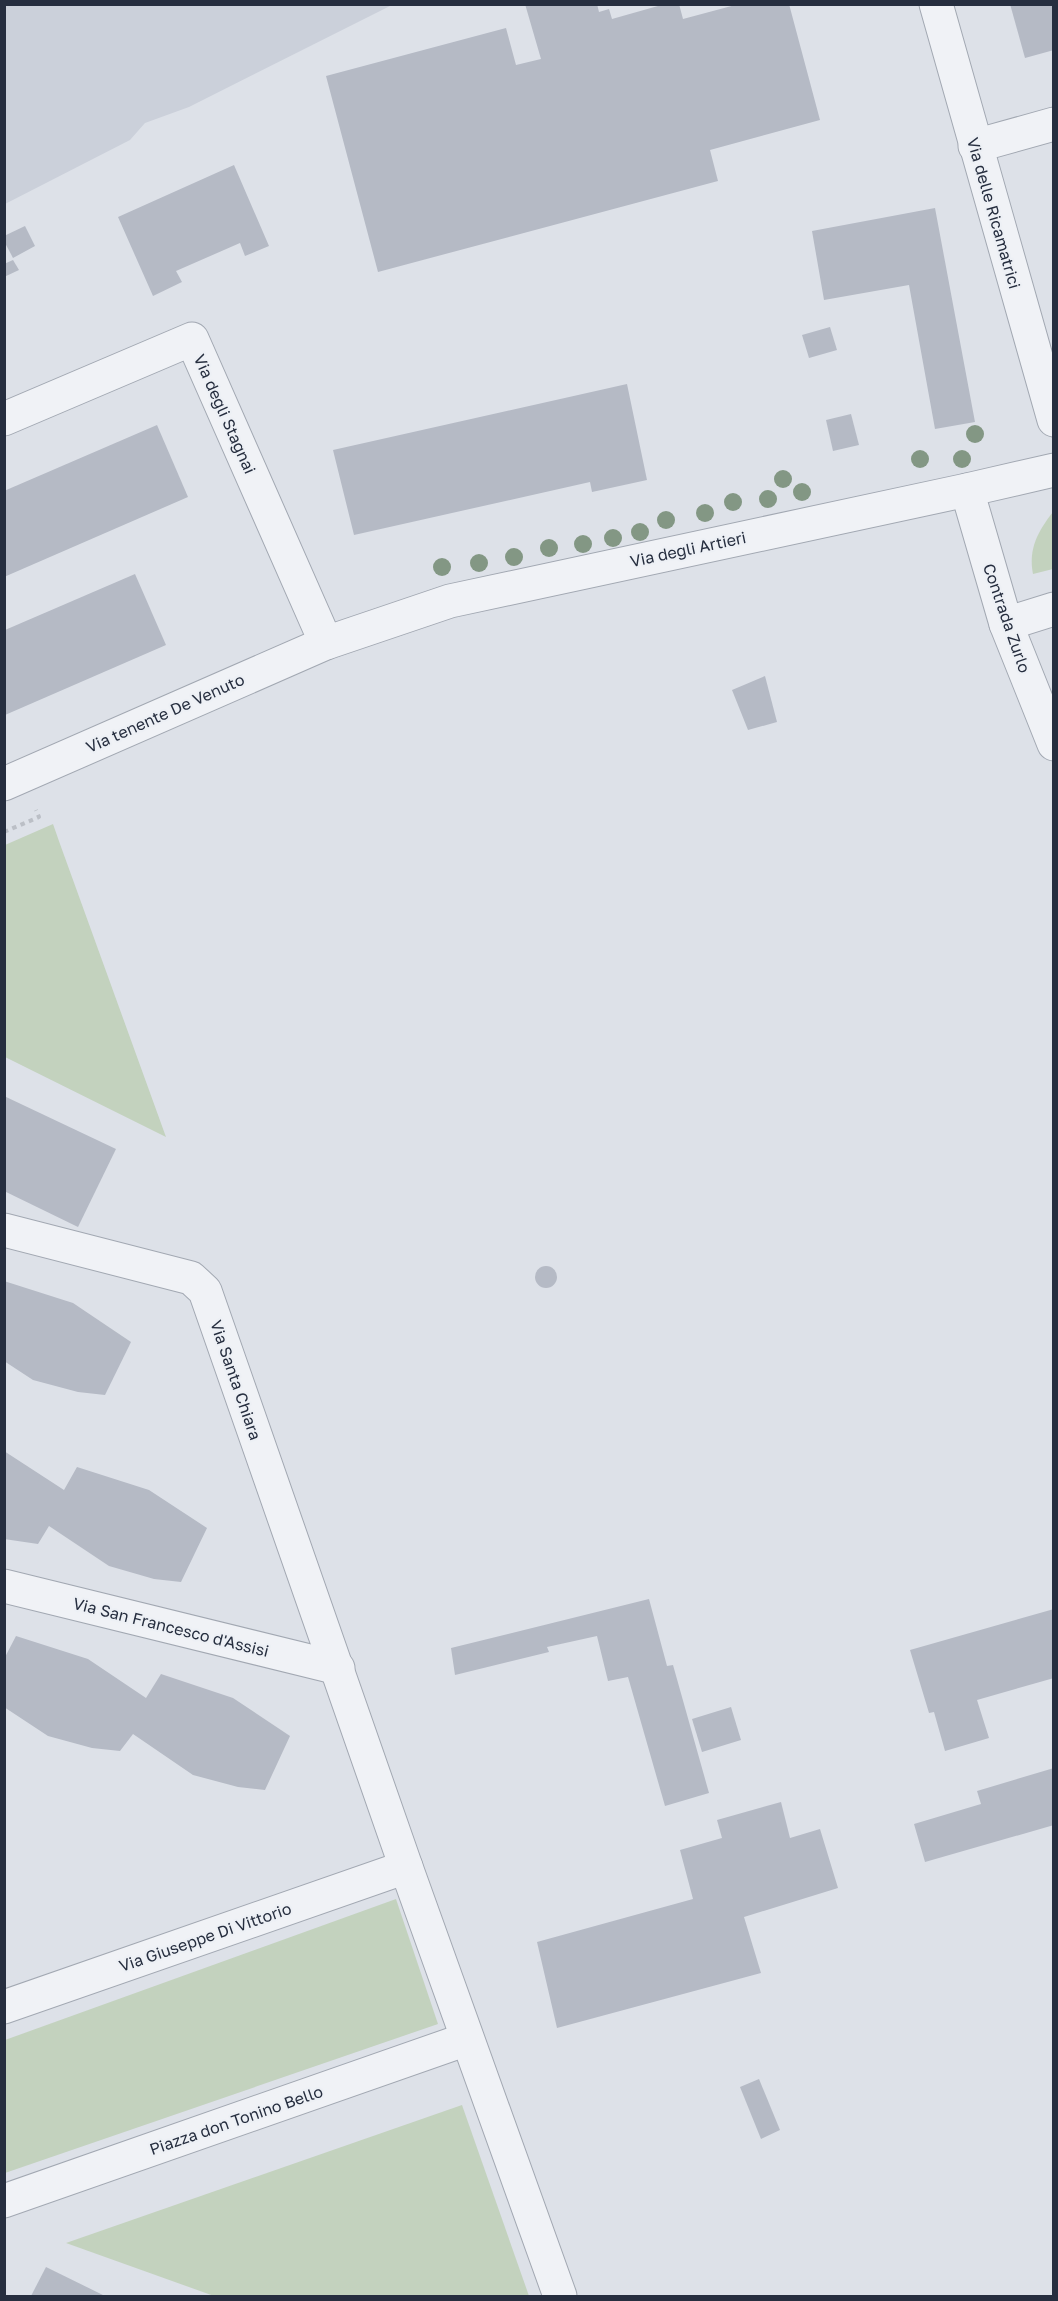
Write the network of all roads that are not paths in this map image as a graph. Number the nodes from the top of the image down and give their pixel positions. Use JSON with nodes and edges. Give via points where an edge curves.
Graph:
{"nodes":[{"id":1,"x":936,"y":4,"type":"edge"},
{"id":2,"x":1053,"y":124,"type":"edge"},
{"id":3,"x":975,"y":146,"type":"junction"},
{"id":4,"x":4,"y":419,"type":"edge"},
{"id":5,"x":1053,"y":420,"type":"edge"},
{"id":6,"x":1053,"y":470,"type":"edge"},
{"id":7,"x":967,"y":490,"type":"junction"},
{"id":8,"x":1053,"y":609,"type":"edge"},
{"id":9,"x":1006,"y":624,"type":"junction"},
{"id":10,"x":326,"y":643,"type":"junction"},
{"id":11,"x":1053,"y":744,"type":"edge"},
{"id":12,"x":4,"y":784,"type":"edge"},
{"id":13,"x":4,"y":1230,"type":"edge"},
{"id":14,"x":4,"y":1586,"type":"edge"},
{"id":15,"x":338,"y":1668,"type":"junction"},
{"id":16,"x":406,"y":1867,"type":"junction"},
{"id":17,"x":4,"y":2007,"type":"edge"},
{"id":18,"x":467,"y":2039,"type":"junction"},
{"id":19,"x":4,"y":2201,"type":"edge"},
{"id":20,"x":560,"y":2296,"type":"edge"}],
"edges":[{"from":1,"to":3,"type":"street","name":"Via delle Ricamatrici"},
{"from":2,"to":3,"type":"street"},
{"from":3,"to":5,"type":"street","name":"Via delle Ricamatrici"},
{"from":4,"to":10,"type":"street","name":"Via degli Stagnai","via":[[192,339]]},
{"from":6,"to":7,"type":"street","name":"Via degli Artieri"},
{"from":7,"to":9,"type":"street","name":"Contrada Zurlo"},
{"from":7,"to":10,"type":"street","name":"Via degli Artieri","via":[[450,600]]},
{"from":8,"to":9,"type":"street"},
{"from":9,"to":11,"type":"street","name":"Contrada Zurlo"},
{"from":10,"to":12,"type":"street","name":"Via tenente De Venuto"},
{"from":13,"to":15,"type":"street","name":"Via Santa Chiara","via":[[191,1278],[205,1291]]},
{"from":14,"to":15,"type":"street","name":"Via San Francesco d'Assisi"},
{"from":15,"to":16,"type":"street","name":"Via Santa Chiara"},
{"from":16,"to":17,"type":"street","name":"Via Giuseppe Di Vittorio"},
{"from":16,"to":18,"type":"street","name":"Via Santa Chiara"},
{"from":18,"to":19,"type":"street","name":"Piazza don Tonino Bello"},
{"from":18,"to":20,"type":"street","name":"Via Santa Chiara"}]}
